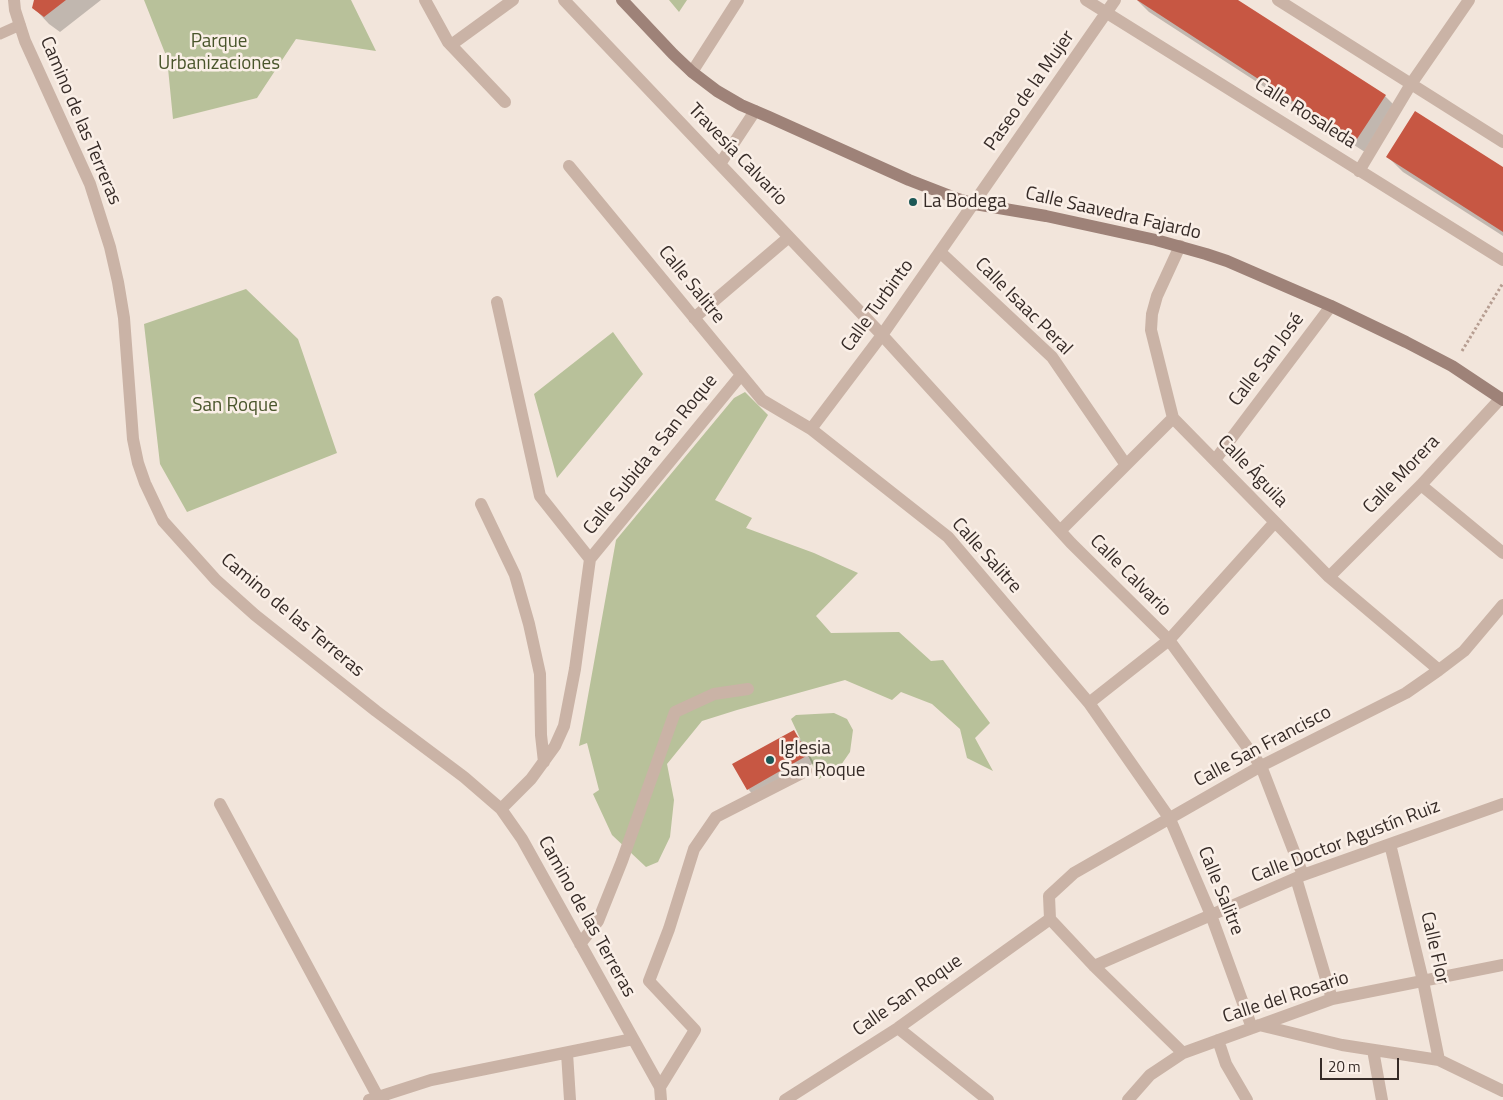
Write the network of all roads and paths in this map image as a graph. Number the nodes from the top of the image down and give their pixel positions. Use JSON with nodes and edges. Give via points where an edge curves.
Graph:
{"nodes":[{"id":1,"x":14,"y":0,"type":"edge"},
{"id":2,"x":425,"y":0,"type":"edge"},
{"id":3,"x":513,"y":0,"type":"edge"},
{"id":4,"x":564,"y":0,"type":"edge"},
{"id":5,"x":622,"y":0,"type":"edge"},
{"id":6,"x":738,"y":0,"type":"edge"},
{"id":7,"x":1086,"y":0,"type":"edge"},
{"id":8,"x":1115,"y":0,"type":"edge"},
{"id":9,"x":1278,"y":0,"type":"edge"},
{"id":10,"x":1469,"y":0,"type":"edge"},
{"id":11,"x":1107,"y":13,"type":"junction"},
{"id":12,"x":20,"y":25,"type":"junction"},
{"id":13,"x":0,"y":34,"type":"edge"},
{"id":14,"x":451,"y":45,"type":"junction"},
{"id":15,"x":692,"y":72,"type":"junction"},
{"id":16,"x":1411,"y":84,"type":"junction"},
{"id":17,"x":505,"y":102,"type":"dead end"},
{"id":18,"x":755,"y":111,"type":"junction"},
{"id":19,"x":1503,"y":142,"type":"edge"},
{"id":20,"x":720,"y":164,"type":"junction"},
{"id":21,"x":568,"y":166,"type":"dead end"},
{"id":22,"x":1359,"y":170,"type":"junction"},
{"id":23,"x":975,"y":204,"type":"junction"},
{"id":24,"x":789,"y":237,"type":"junction"},
{"id":25,"x":1180,"y":246,"type":"junction"},
{"id":26,"x":940,"y":252,"type":"junction"},
{"id":27,"x":1503,"y":260,"type":"edge"},
{"id":28,"x":1503,"y":283,"type":"edge"},
{"id":29,"x":497,"y":302,"type":"dead end"},
{"id":30,"x":1331,"y":306,"type":"junction"},
{"id":31,"x":694,"y":318,"type":"junction"},
{"id":32,"x":882,"y":335,"type":"junction"},
{"id":33,"x":1452,"y":366,"type":"junction"},
{"id":34,"x":740,"y":375,"type":"junction"},
{"id":35,"x":1502,"y":399,"type":"edge"},
{"id":36,"x":1173,"y":418,"type":"junction"},
{"id":37,"x":811,"y":429,"type":"junction"},
{"id":38,"x":1215,"y":460,"type":"junction"},
{"id":39,"x":1126,"y":465,"type":"junction"},
{"id":40,"x":1421,"y":485,"type":"junction"},
{"id":41,"x":481,"y":504,"type":"dead end"},
{"id":42,"x":1275,"y":522,"type":"junction"},
{"id":43,"x":1060,"y":531,"type":"junction"},
{"id":44,"x":1503,"y":553,"type":"edge"},
{"id":45,"x":590,"y":559,"type":"junction"},
{"id":46,"x":1330,"y":577,"type":"junction"},
{"id":47,"x":1500,"y":615,"type":"edge"},
{"id":48,"x":1169,"y":640,"type":"junction"},
{"id":49,"x":1439,"y":670,"type":"junction"},
{"id":50,"x":748,"y":689,"type":"dead end"},
{"id":51,"x":1089,"y":703,"type":"junction"},
{"id":52,"x":544,"y":762,"type":"junction"},
{"id":53,"x":1261,"y":766,"type":"junction"},
{"id":54,"x":806,"y":771,"type":"dead end"},
{"id":55,"x":220,"y":804,"type":"dead end"},
{"id":56,"x":1503,"y":804,"type":"edge"},
{"id":57,"x":501,"y":809,"type":"junction"},
{"id":58,"x":1170,"y":819,"type":"junction"},
{"id":59,"x":1390,"y":844,"type":"junction"},
{"id":60,"x":1300,"y":877,"type":"junction"},
{"id":61,"x":1211,"y":915,"type":"junction"},
{"id":62,"x":1050,"y":919,"type":"junction"},
{"id":63,"x":580,"y":944,"type":"junction"},
{"id":64,"x":1503,"y":965,"type":"edge"},
{"id":65,"x":1094,"y":966,"type":"junction"},
{"id":66,"x":1423,"y":981,"type":"junction"},
{"id":67,"x":1332,"y":999,"type":"junction"},
{"id":68,"x":1256,"y":1027,"type":"junction"},
{"id":69,"x":898,"y":1028,"type":"junction"},
{"id":70,"x":633,"y":1039,"type":"junction"},
{"id":71,"x":1218,"y":1040,"type":"junction"},
{"id":72,"x":1374,"y":1050,"type":"junction"},
{"id":73,"x":567,"y":1053,"type":"junction"},
{"id":74,"x":1183,"y":1053,"type":"junction"},
{"id":75,"x":1438,"y":1060,"type":"junction"},
{"id":76,"x":660,"y":1094,"type":"edge"},
{"id":77,"x":1502,"y":1094,"type":"edge"},
{"id":78,"x":374,"y":1098,"type":"edge"},
{"id":79,"x":570,"y":1100,"type":"edge"},
{"id":80,"x":785,"y":1100,"type":"edge"},
{"id":81,"x":988,"y":1100,"type":"edge"},
{"id":82,"x":1128,"y":1100,"type":"edge"},
{"id":83,"x":1247,"y":1100,"type":"edge"},
{"id":84,"x":1382,"y":1100,"type":"edge"}],
"edges":[{"from":1,"to":12,"type":"street","name":"Camino de las Terreras"},
{"from":2,"to":14,"type":"street"},
{"from":3,"to":14,"type":"street"},
{"from":4,"to":20,"type":"street","name":"Travesía Calvario"},
{"from":5,"to":15,"type":"main road","name":"Calle Saavedra Fajardo"},
{"from":6,"to":15,"type":"street"},
{"from":7,"to":11,"type":"street","name":"Calle Rosaleda"},
{"from":8,"to":11,"type":"street","name":"Paseo de la Mujer"},
{"from":9,"to":16,"type":"street"},
{"from":10,"to":16,"type":"street"},
{"from":11,"to":22,"type":"street","name":"Calle Rosaleda"},
{"from":11,"to":23,"type":"street","name":"Paseo de la Mujer"},
{"from":12,"to":13,"type":"lane"},
{"from":12,"to":57,"type":"street","name":"Camino de las Terreras","via":[[90,184],[110,247],[124,318],[133,439],[145,483],[163,521],[216,580],[255,615]]},
{"from":14,"to":17,"type":"street"},
{"from":15,"to":18,"type":"main road","name":"Calle Saavedra Fajardo","via":[[717,91]]},
{"from":16,"to":19,"type":"street"},
{"from":16,"to":22,"type":"street"},
{"from":18,"to":20,"type":"street"},
{"from":18,"to":23,"type":"main road","name":"Calle Saavedra Fajardo","via":[[909,180]]},
{"from":20,"to":24,"type":"street","name":"Travesía Calvario"},
{"from":21,"to":31,"type":"street","name":"Calle Salitre"},
{"from":22,"to":27,"type":"street","name":"Calle Rosaleda"},
{"from":23,"to":25,"type":"main road","name":"Calle Saavedra Fajardo"},
{"from":23,"to":26,"type":"street","name":"Calle Turbinto"},
{"from":24,"to":31,"type":"street"},
{"from":24,"to":32,"type":"street","name":"Travesía Calvario"},
{"from":25,"to":30,"type":"main road","name":"Calle Saavedra Fajardo","via":[[1227,261]]},
{"from":25,"to":36,"type":"street","via":[[1157,296],[1151,330]]},
{"from":26,"to":32,"type":"street","name":"Calle Turbinto"},
{"from":26,"to":39,"type":"street","name":"Calle Isaac Peral","via":[[1052,357]]},
{"from":28,"to":33,"type":"path"},
{"from":29,"to":45,"type":"street","via":[[540,496]]},
{"from":30,"to":33,"type":"main road","name":"Calle Saavedra Fajardo"},
{"from":30,"to":38,"type":"street","name":"Calle San José"},
{"from":31,"to":34,"type":"street","name":"Calle Salitre"},
{"from":32,"to":37,"type":"street","name":"Calle Turbinto"},
{"from":32,"to":43,"type":"street","name":"Calle Calvario"},
{"from":33,"to":35,"type":"main road","name":"Calle Saavedra Fajardo"},
{"from":34,"to":37,"type":"street","name":"Calle Salitre","via":[[762,400]]},
{"from":34,"to":45,"type":"street","name":"Calle Subida a San Roque"},
{"from":35,"to":40,"type":"street","name":"Calle Morera"},
{"from":36,"to":38,"type":"street","name":"Calle Águila"},
{"from":36,"to":39,"type":"street"},
{"from":37,"to":51,"type":"street","name":"Calle Salitre","via":[[948,537]]},
{"from":38,"to":42,"type":"street","name":"Calle Águila"},
{"from":39,"to":43,"type":"street"},
{"from":40,"to":44,"type":"street"},
{"from":40,"to":46,"type":"street","name":"Calle Morera"},
{"from":41,"to":52,"type":"street","via":[[515,575],[530,624],[540,674]]},
{"from":42,"to":46,"type":"street","name":"Calle Águila"},
{"from":42,"to":48,"type":"street"},
{"from":43,"to":48,"type":"street","name":"Calle Calvario"},
{"from":45,"to":52,"type":"street","via":[[564,726]]},
{"from":46,"to":49,"type":"street","name":"Calle Águila"},
{"from":47,"to":49,"type":"street","name":"Calle San Francisco"},
{"from":48,"to":51,"type":"street"},
{"from":48,"to":53,"type":"street","name":"Calle Calvario"},
{"from":49,"to":53,"type":"street","name":"Calle San Francisco","via":[[1406,693]]},
{"from":50,"to":63,"type":"street","via":[[714,694],[675,712],[598,921]]},
{"from":51,"to":58,"type":"street","name":"Calle Salitre"},
{"from":52,"to":57,"type":"street"},
{"from":53,"to":58,"type":"street","name":"Calle San Francisco"},
{"from":53,"to":60,"type":"street","name":"Calle Calvario"},
{"from":54,"to":76,"type":"street","via":[[716,817],[694,849],[670,929],[649,981],[695,1030]]},
{"from":55,"to":78,"type":"street"},
{"from":56,"to":59,"type":"street","name":"Calle Doctor Agustín Ruiz"},
{"from":57,"to":63,"type":"street","name":"Camino de las Terreras"},
{"from":58,"to":61,"type":"street","name":"Calle Salitre"},
{"from":58,"to":62,"type":"street","name":"Calle San Francisco","via":[[1074,873],[1049,896]]},
{"from":59,"to":60,"type":"street","name":"Calle Doctor Agustín Ruiz"},
{"from":59,"to":66,"type":"street","name":"Calle Flor"},
{"from":60,"to":61,"type":"street","name":"Calle Doctor Agustín Ruiz"},
{"from":60,"to":67,"type":"street","name":"Calle Calvario"},
{"from":61,"to":65,"type":"street","name":"Calle Doctor Agustín Ruiz"},
{"from":61,"to":68,"type":"street","name":"Calle Salitre"},
{"from":62,"to":65,"type":"street"},
{"from":62,"to":69,"type":"street","name":"Calle San Roque"},
{"from":63,"to":70,"type":"street","name":"Camino de las Terreras"},
{"from":64,"to":66,"type":"street","name":"Calle del Rosario"},
{"from":65,"to":74,"type":"street"},
{"from":66,"to":67,"type":"street","name":"Calle del Rosario"},
{"from":66,"to":75,"type":"street","name":"Calle Flor"},
{"from":67,"to":68,"type":"street","name":"Calle del Rosario"},
{"from":68,"to":71,"type":"street","name":"Calle del Rosario"},
{"from":68,"to":72,"type":"street"},
{"from":69,"to":80,"type":"street","name":"Calle San Roque"},
{"from":69,"to":81,"type":"street"},
{"from":70,"to":73,"type":"street"},
{"from":70,"to":76,"type":"street","name":"Camino de las Terreras"},
{"from":71,"to":74,"type":"street","name":"Calle del Rosario"},
{"from":71,"to":83,"type":"street","via":[[1226,1064]]},
{"from":72,"to":75,"type":"street"},
{"from":72,"to":84,"type":"street"},
{"from":73,"to":78,"type":"street","via":[[430,1080]]},
{"from":73,"to":79,"type":"street"},
{"from":74,"to":82,"type":"street","name":"Calle del Rosario","via":[[1150,1075]]},
{"from":75,"to":77,"type":"street"}]}
